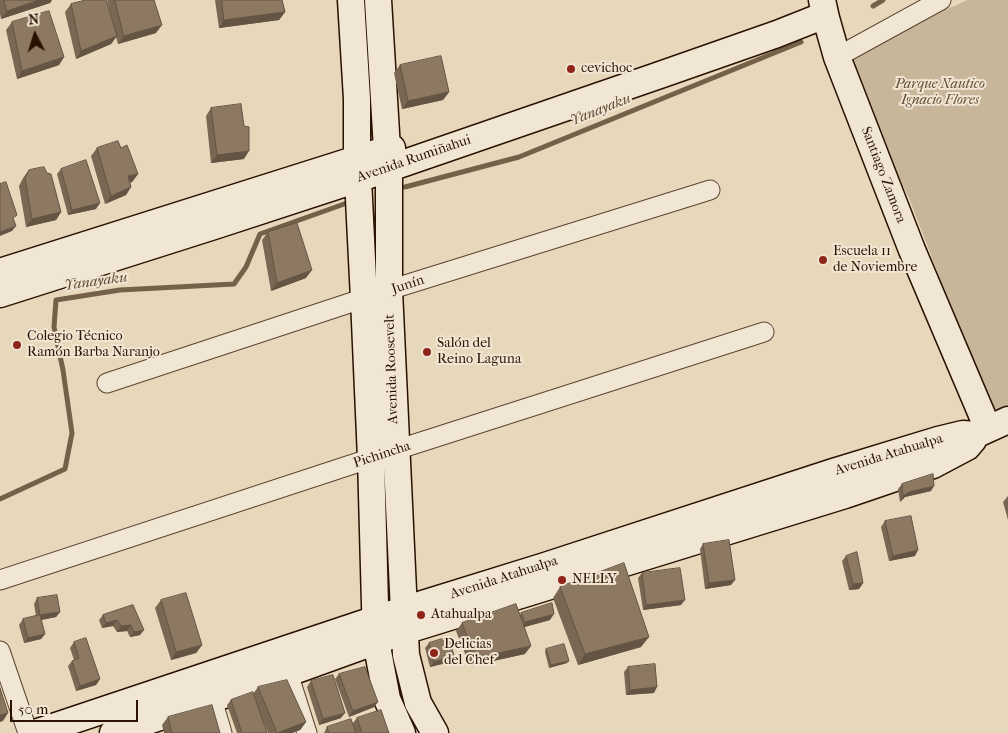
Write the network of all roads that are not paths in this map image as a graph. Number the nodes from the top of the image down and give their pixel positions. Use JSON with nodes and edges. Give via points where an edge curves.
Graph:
{"nodes":[{"id":1,"x":351,"y":0,"type":"edge"},
{"id":2,"x":378,"y":0,"type":"edge"},
{"id":3,"x":941,"y":0,"type":"edge"},
{"id":4,"x":824,"y":10,"type":"edge"},
{"id":5,"x":836,"y":54,"type":"junction"},
{"id":6,"x":388,"y":158,"type":"junction"},
{"id":7,"x":357,"y":169,"type":"junction"},
{"id":8,"x":710,"y":190,"type":"dead end"},
{"id":9,"x":389,"y":219,"type":"junction"},
{"id":10,"x":360,"y":223,"type":"junction"},
{"id":11,"x":75,"y":259,"type":"junction"},
{"id":12,"x":0,"y":272,"type":"edge"},
{"id":13,"x":389,"y":290,"type":"junction"},
{"id":14,"x":0,"y":294,"type":"edge"},
{"id":15,"x":364,"y":299,"type":"junction"},
{"id":16,"x":764,"y":332,"type":"dead end"},
{"id":17,"x":107,"y":383,"type":"dead end"},
{"id":18,"x":990,"y":428,"type":"edge"},
{"id":19,"x":396,"y":450,"type":"junction"},
{"id":20,"x":371,"y":458,"type":"junction"},
{"id":21,"x":0,"y":580,"type":"edge"},
{"id":22,"x":404,"y":621,"type":"junction"},
{"id":23,"x":375,"y":630,"type":"junction"},
{"id":24,"x":0,"y":651,"type":"edge"},
{"id":25,"x":288,"y":673,"type":"junction"},
{"id":26,"x":212,"y":699,"type":"junction"},
{"id":27,"x":28,"y":733,"type":"edge"},
{"id":28,"x":35,"y":733,"type":"edge"},
{"id":29,"x":113,"y":733,"type":"edge"},
{"id":30,"x":222,"y":733,"type":"edge"},
{"id":31,"x":307,"y":733,"type":"edge"},
{"id":32,"x":402,"y":733,"type":"edge"},
{"id":33,"x":435,"y":733,"type":"edge"}],
"edges":[{"from":1,"to":7,"type":"street","name":"Avenida Roosevelt"},
{"from":2,"to":6,"type":"street","name":"Avenida Roosevelt"},
{"from":3,"to":5,"type":"street"},
{"from":4,"to":5,"type":"street","name":"Santiago Zamora"},
{"from":4,"to":6,"type":"street","name":"Avenida Rumiñahui"},
{"from":5,"to":18,"type":"street","name":"Santiago Zamora","via":[[912,250]]},
{"from":6,"to":7,"type":"street","name":"Avenida Rumiñahui"},
{"from":6,"to":9,"type":"street","name":"Avenida Roosevelt"},
{"from":7,"to":10,"type":"street","name":"Avenida Roosevelt"},
{"from":7,"to":11,"type":"street","name":"Avenida Rumiñahui"},
{"from":8,"to":13,"type":"street","name":"Junín"},
{"from":9,"to":10,"type":"street"},
{"from":9,"to":13,"type":"street","name":"Avenida Roosevelt"},
{"from":10,"to":15,"type":"street","name":"Avenida Roosevelt"},
{"from":11,"to":12,"type":"street","name":"Avenida Rumiñahui"},
{"from":11,"to":14,"type":"street","name":"Avenida Rumiñahui"},
{"from":13,"to":15,"type":"street","name":"Junín"},
{"from":13,"to":19,"type":"street","name":"Avenida Roosevelt"},
{"from":15,"to":17,"type":"street","name":"Junín"},
{"from":15,"to":20,"type":"street","name":"Avenida Roosevelt"},
{"from":16,"to":19,"type":"street","name":"Pichincha"},
{"from":18,"to":22,"type":"street","name":"Avenida Atahualpa","via":[[948,437],[833,472],[545,566]]},
{"from":19,"to":20,"type":"street","name":"Pichincha"},
{"from":19,"to":22,"type":"street","name":"Avenida Roosevelt"},
{"from":20,"to":21,"type":"street","name":"Pichincha"},
{"from":20,"to":23,"type":"street","name":"Avenida Roosevelt"},
{"from":22,"to":23,"type":"street","name":"Avenida Atahualpa"},
{"from":22,"to":33,"type":"street","name":"Avenida Roosevelt","via":[[406,655],[418,703]]},
{"from":23,"to":25,"type":"street","name":"Avenida Atahualpa"},
{"from":23,"to":28,"type":"street","name":"Avenida Atahualpa"},
{"from":23,"to":32,"type":"street","name":"Avenida Roosevelt","via":[[387,699]]},
{"from":24,"to":27,"type":"street"},
{"from":25,"to":26,"type":"street","name":"Avenida Atahualpa"},
{"from":25,"to":31,"type":"street"},
{"from":26,"to":29,"type":"street","name":"Avenida Atahualpa"},
{"from":26,"to":30,"type":"street"}]}
